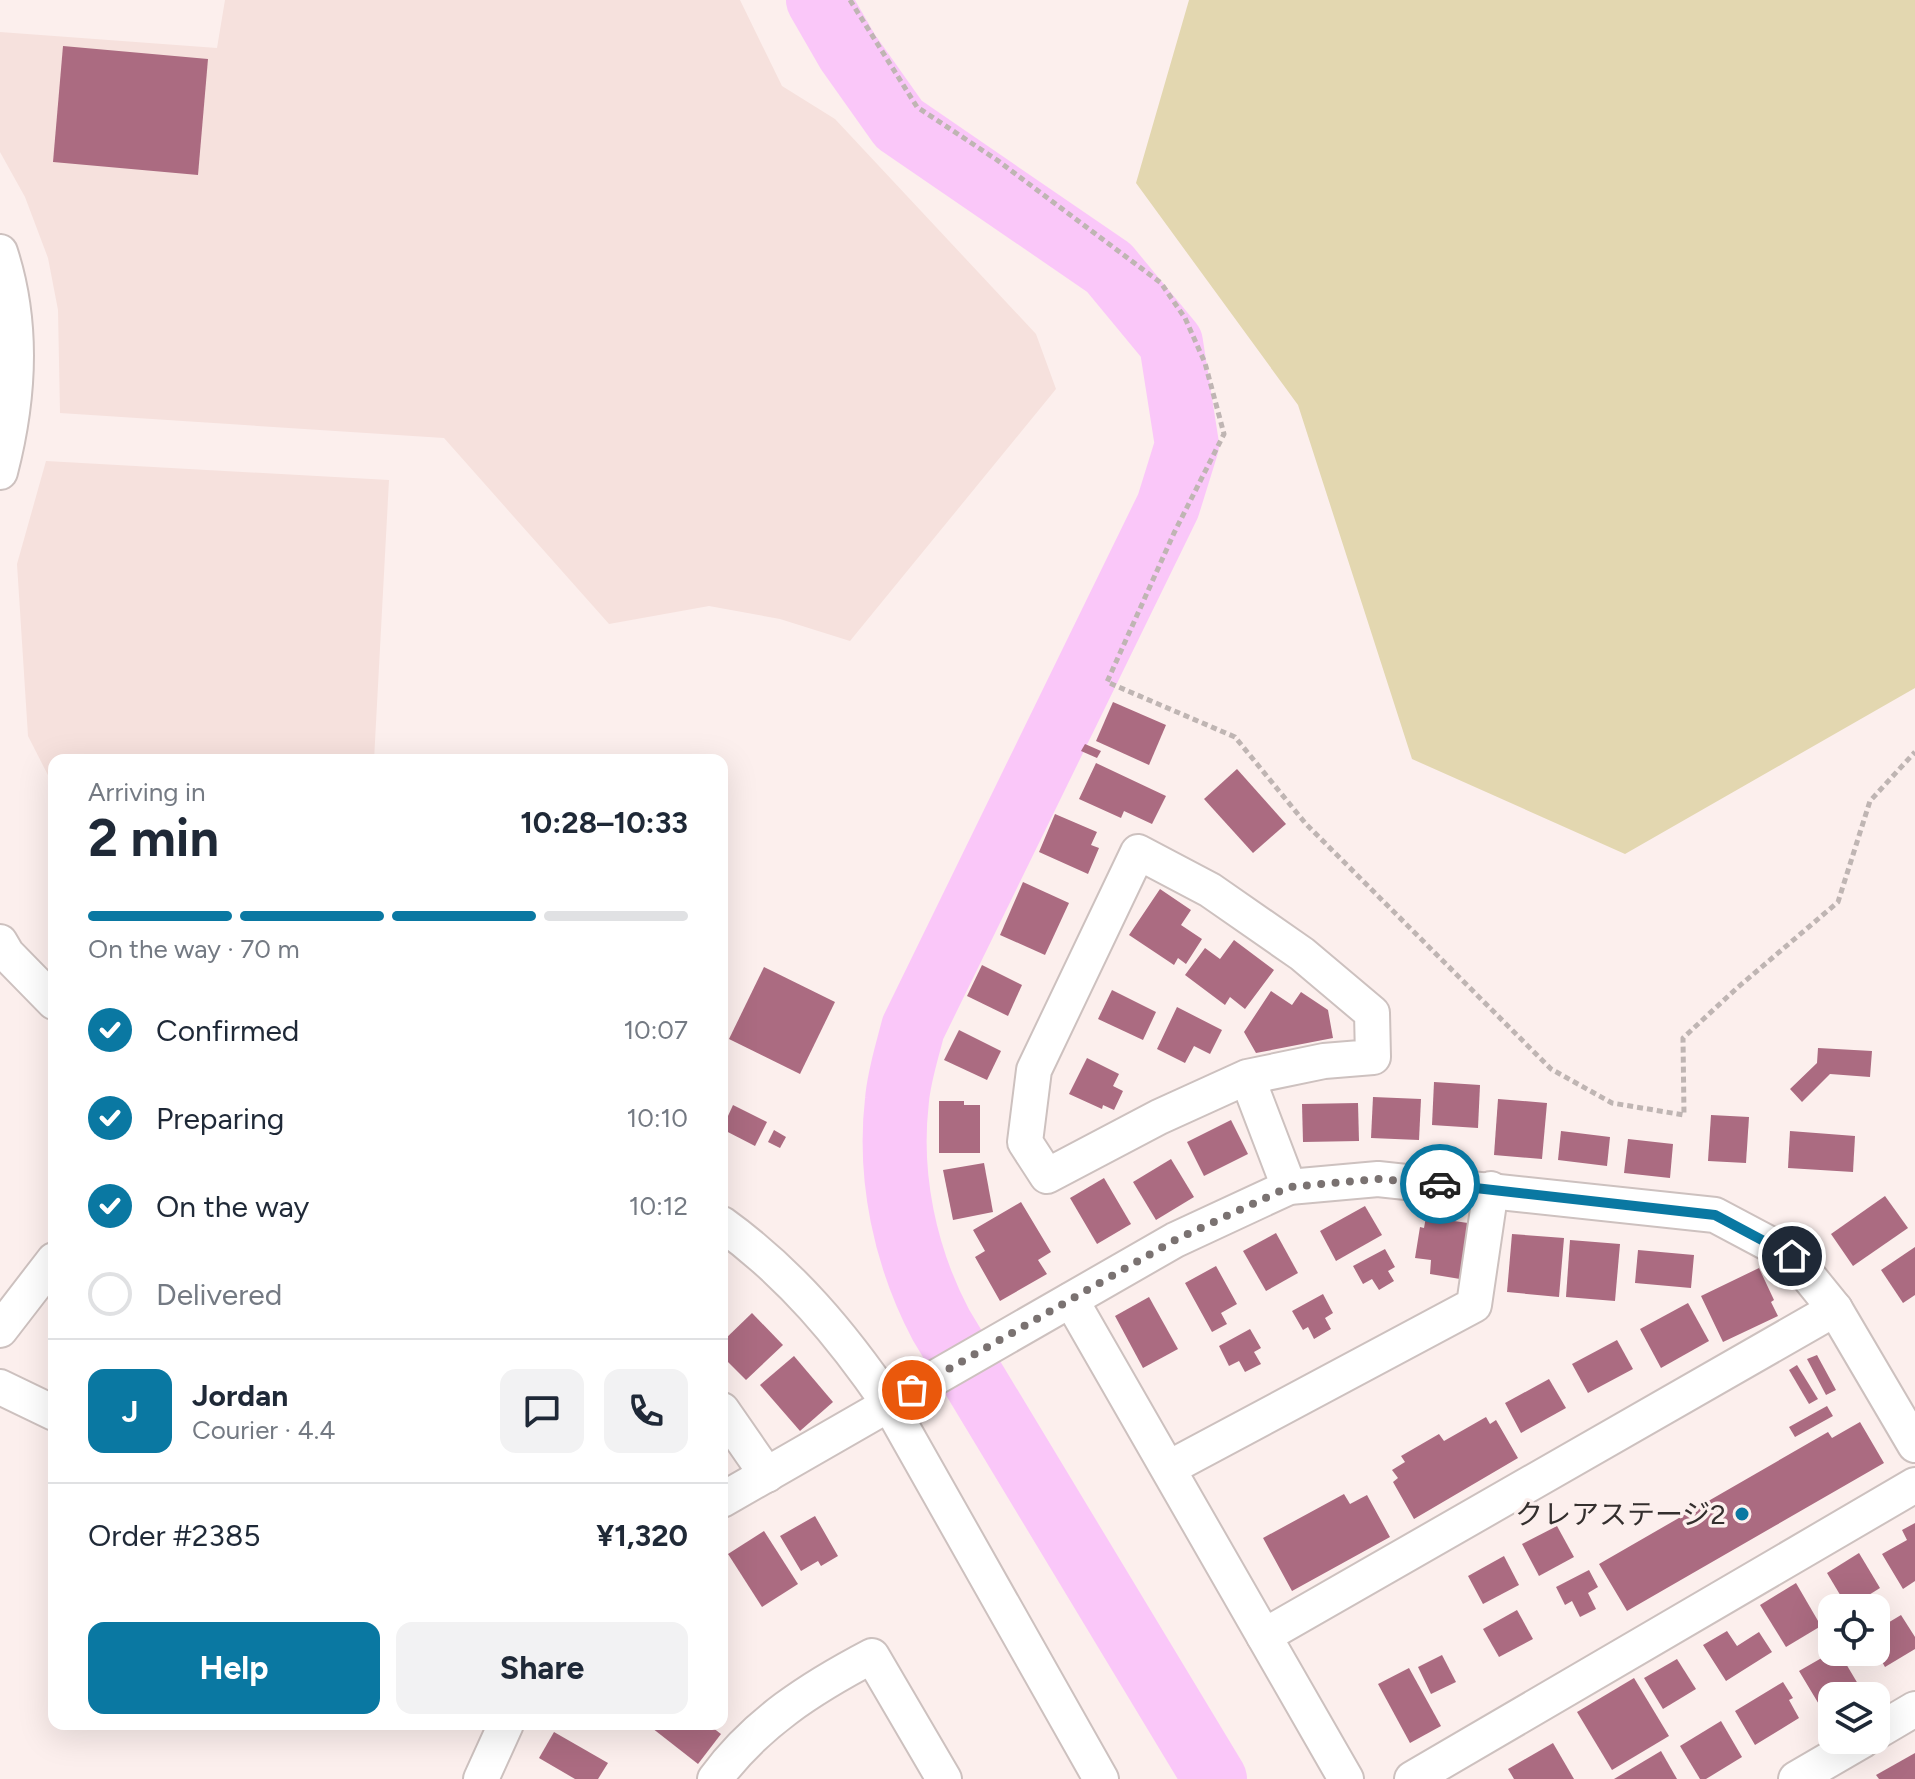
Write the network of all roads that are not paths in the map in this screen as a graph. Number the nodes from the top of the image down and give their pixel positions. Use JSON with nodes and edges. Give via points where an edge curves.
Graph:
{"nodes":[{"id":1,"x":0,"y":252,"type":"edge"},
{"id":2,"x":0,"y":472,"type":"edge"},
{"id":3,"x":0,"y":942,"type":"edge"},
{"id":4,"x":48,"y":996,"type":"edge"},
{"id":5,"x":1247,"y":1077,"type":"junction"},
{"id":6,"x":1289,"y":1187,"type":"junction"},
{"id":7,"x":1491,"y":1189,"type":"junction"},
{"id":8,"x":728,"y":1229,"type":"edge"},
{"id":9,"x":48,"y":1268,"type":"edge"},
{"id":10,"x":1071,"y":1300,"type":"junction"},
{"id":11,"x":1835,"y":1309,"type":"junction"},
{"id":12,"x":0,"y":1330,"type":"edge"},
{"id":13,"x":0,"y":1387,"type":"edge"},
{"id":14,"x":889,"y":1404,"type":"junction"},
{"id":15,"x":48,"y":1410,"type":"edge"},
{"id":16,"x":728,"y":1419,"type":"edge"},
{"id":17,"x":1915,"y":1445,"type":"edge"},
{"id":18,"x":1169,"y":1468,"type":"junction"},
{"id":19,"x":767,"y":1475,"type":"junction"},
{"id":20,"x":1915,"y":1485,"type":"edge"},
{"id":21,"x":728,"y":1497,"type":"edge"},
{"id":22,"x":1264,"y":1636,"type":"junction"},
{"id":23,"x":1915,"y":1709,"type":"edge"},
{"id":24,"x":1890,"y":1724,"type":"edge"},
{"id":25,"x":503,"y":1730,"type":"edge"},
{"id":26,"x":1839,"y":1754,"type":"edge"},
{"id":27,"x":481,"y":1779,"type":"edge"},
{"id":28,"x":715,"y":1779,"type":"edge"},
{"id":29,"x":944,"y":1779,"type":"edge"},
{"id":30,"x":1101,"y":1779,"type":"edge"},
{"id":31,"x":1346,"y":1779,"type":"edge"},
{"id":32,"x":1412,"y":1779,"type":"edge"},
{"id":33,"x":1796,"y":1779,"type":"edge"}],
"edges":[{"from":1,"to":2,"type":"street","via":[[13,304],[16,376],[12,428]]},
{"from":3,"to":4,"type":"street"},
{"from":5,"to":5,"type":"street","via":[[1047,1176],[1025,1142],[1034,1070],[1138,852],[1210,890],[1302,954],[1372,1013],[1373,1057]]},
{"from":5,"to":6,"type":"street"},
{"from":6,"to":7,"type":"street","via":[[1378,1179]]},
{"from":6,"to":10,"type":"street","via":[[1175,1240]]},
{"from":7,"to":11,"type":"street","via":[[1715,1215],[1792,1256]]},
{"from":7,"to":18,"type":"street","via":[[1474,1305]]},
{"from":8,"to":14,"type":"street","via":[[812,1303]]},
{"from":9,"to":12,"type":"street"},
{"from":10,"to":14,"type":"street"},
{"from":10,"to":18,"type":"street"},
{"from":11,"to":17,"type":"street"},
{"from":11,"to":22,"type":"street"},
{"from":13,"to":15,"type":"street"},
{"from":14,"to":19,"type":"street"},
{"from":14,"to":30,"type":"street"},
{"from":16,"to":19,"type":"street"},
{"from":18,"to":22,"type":"street"},
{"from":19,"to":21,"type":"street"},
{"from":20,"to":32,"type":"street"},
{"from":22,"to":31,"type":"street"},
{"from":23,"to":24,"type":"street"},
{"from":25,"to":27,"type":"street"},
{"from":26,"to":33,"type":"street"},
{"from":28,"to":29,"type":"street","via":[[775,1715],[872,1656]]}]}
